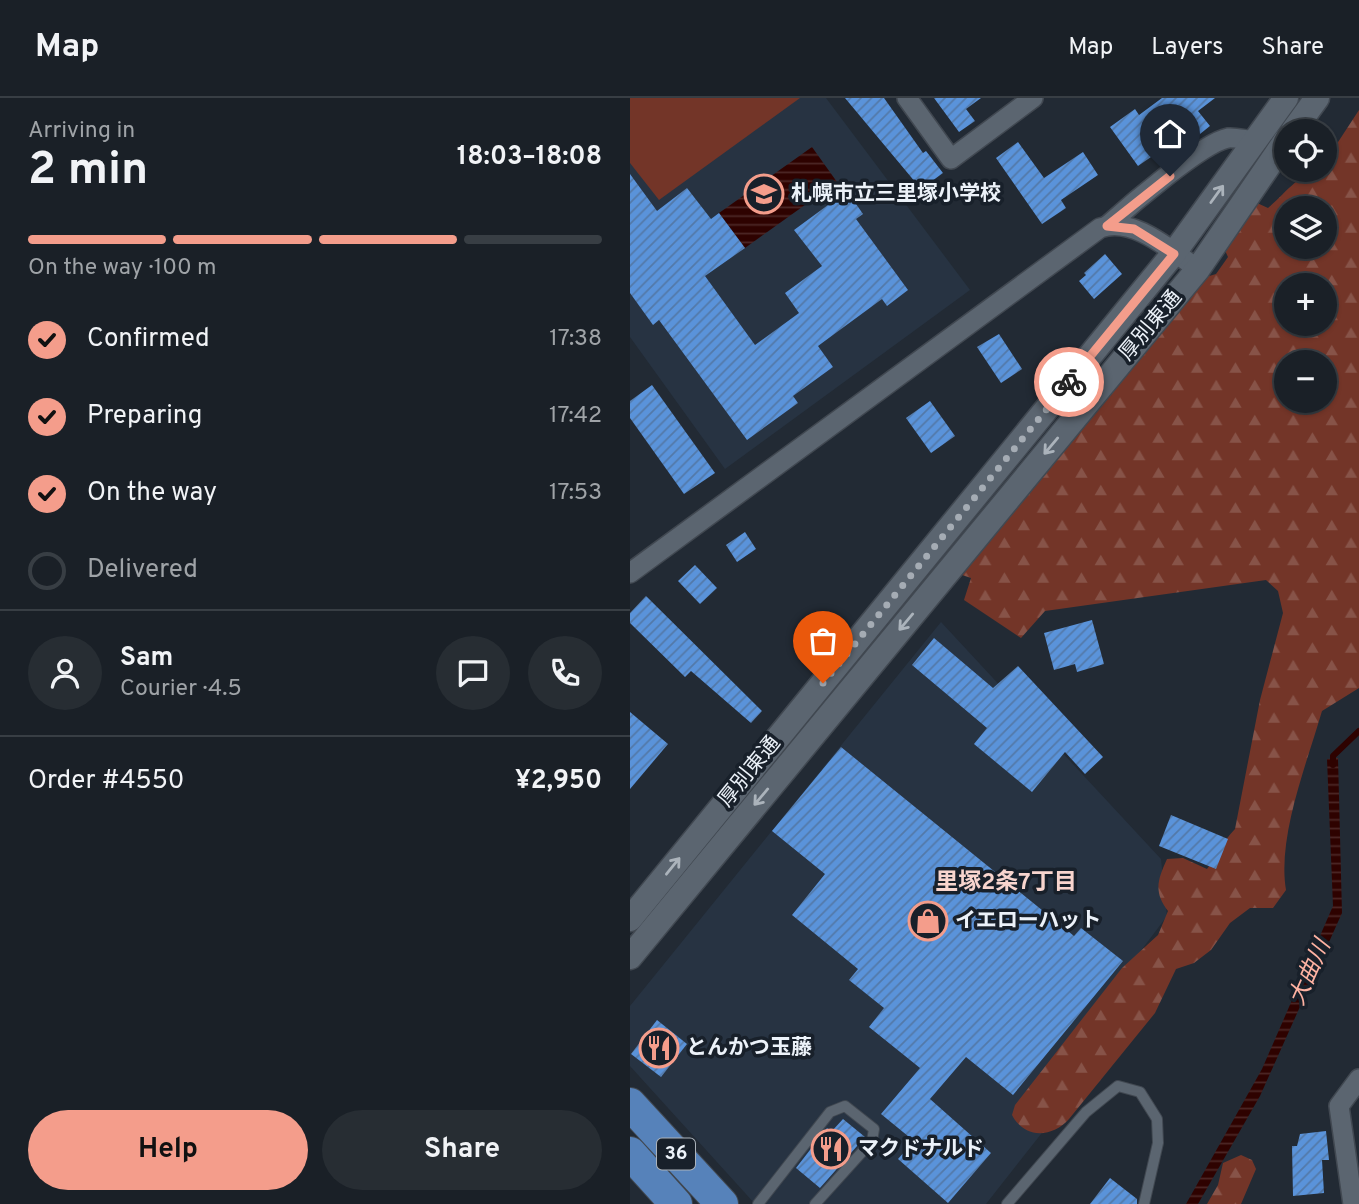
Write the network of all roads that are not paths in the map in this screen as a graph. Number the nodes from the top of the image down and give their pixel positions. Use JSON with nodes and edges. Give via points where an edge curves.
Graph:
{"nodes":[{"id":1,"x":907,"y":98,"type":"edge"},
{"id":2,"x":1033,"y":98,"type":"edge"},
{"id":3,"x":1286,"y":98,"type":"edge"},
{"id":4,"x":1317,"y":98,"type":"edge"},
{"id":5,"x":1302,"y":119,"type":"edge"},
{"id":6,"x":1256,"y":141,"type":"junction"},
{"id":7,"x":1274,"y":158,"type":"edge"},
{"id":8,"x":1107,"y":226,"type":"junction"},
{"id":9,"x":1174,"y":254,"type":"junction"},
{"id":10,"x":1198,"y":269,"type":"junction"},
{"id":11,"x":630,"y":573,"type":"edge"},
{"id":12,"x":630,"y":919,"type":"edge"},
{"id":13,"x":630,"y":957,"type":"edge"},
{"id":14,"x":1359,"y":1079,"type":"edge"},
{"id":15,"x":630,"y":1104,"type":"edge"},
{"id":16,"x":630,"y":1153,"type":"edge"},
{"id":17,"x":676,"y":1204,"type":"edge"},
{"id":18,"x":722,"y":1204,"type":"edge"},
{"id":19,"x":758,"y":1204,"type":"edge"},
{"id":20,"x":815,"y":1204,"type":"edge"},
{"id":21,"x":1007,"y":1204,"type":"edge"},
{"id":22,"x":1144,"y":1204,"type":"edge"},
{"id":23,"x":1353,"y":1204,"type":"edge"}],
"edges":[{"from":1,"to":2,"type":"street","via":[[951,159]]},
{"from":3,"to":6,"type":"street","name":"厚別東通"},
{"from":4,"to":5,"type":"street"},
{"from":6,"to":8,"type":"street","via":[[1228,138],[1205,150]]},
{"from":9,"to":6,"type":"street","name":"厚別東通","one_way":true},
{"from":7,"to":10,"type":"street","name":"厚別東通"},
{"from":8,"to":9,"type":"street","via":[[1134,229]]},
{"from":8,"to":11,"type":"street"},
{"from":9,"to":10,"type":"street"},
{"from":12,"to":9,"type":"street","name":"厚別東通","one_way":true},
{"from":10,"to":13,"type":"street","name":"厚別東通","one_way":true},
{"from":14,"to":23,"type":"street","via":[[1339,1106]]},
{"from":15,"to":18,"type":"highway","number":"36"},
{"from":16,"to":17,"type":"highway","number":"36"},
{"from":19,"to":20,"type":"lane","via":[[830,1112],[845,1106],[874,1129],[872,1141]]},
{"from":21,"to":22,"type":"lane","via":[[1086,1112],[1118,1086],[1140,1092],[1157,1119],[1158,1143]]}]}
